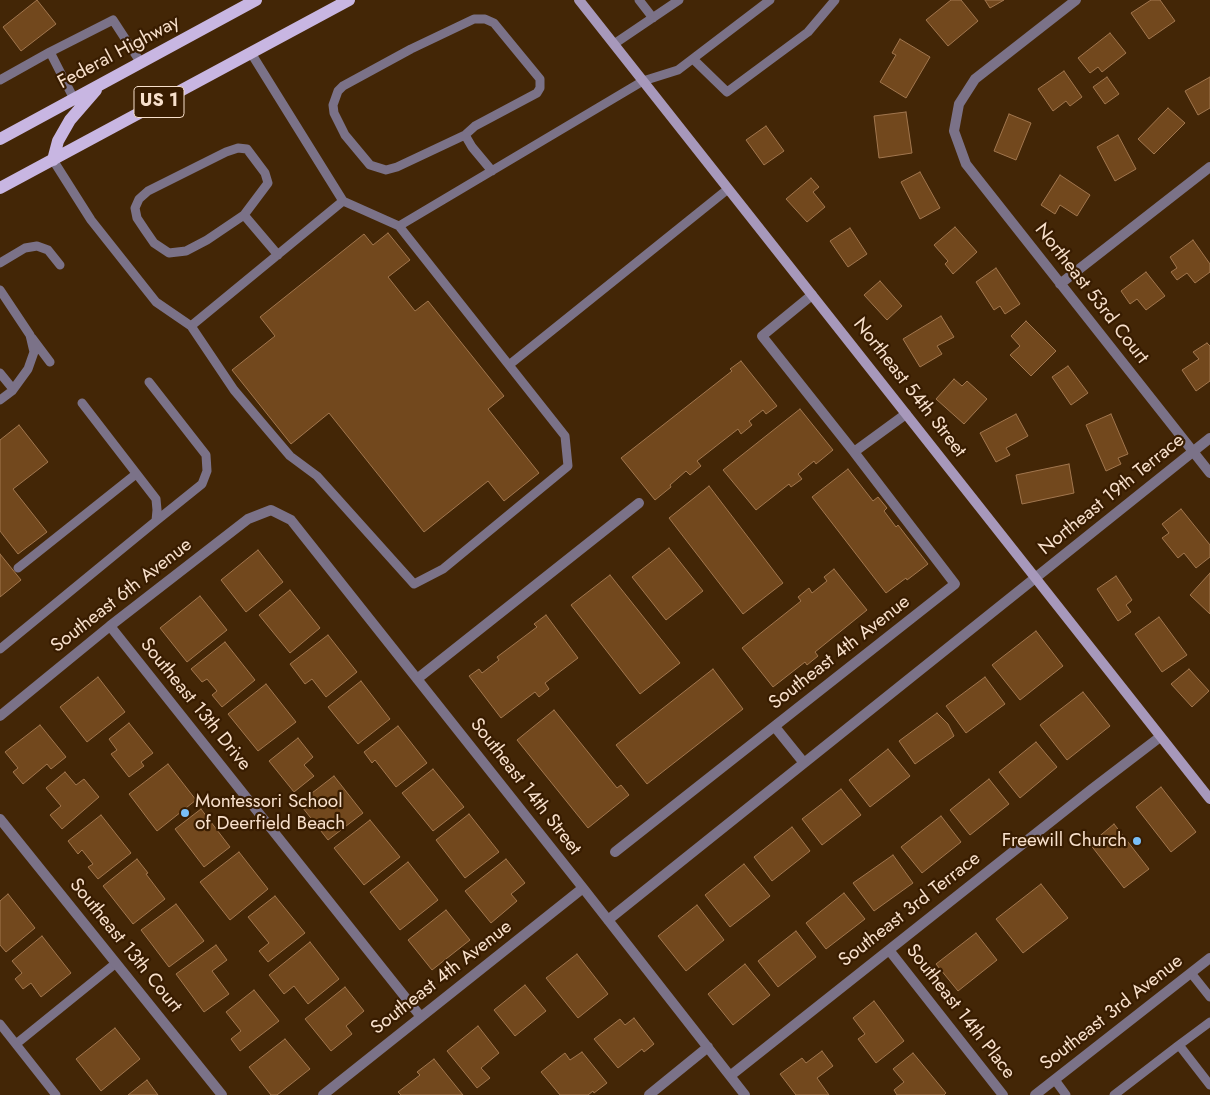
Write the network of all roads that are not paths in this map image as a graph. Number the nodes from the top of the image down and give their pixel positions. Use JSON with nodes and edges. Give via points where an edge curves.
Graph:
{"nodes":[{"id":1,"x":256,"y":0,"type":"edge"},
{"id":2,"x":348,"y":0,"type":"edge"},
{"id":3,"x":579,"y":0,"type":"edge"},
{"id":4,"x":640,"y":0,"type":"edge"},
{"id":5,"x":679,"y":0,"type":"edge"},
{"id":6,"x":770,"y":0,"type":"edge"},
{"id":7,"x":835,"y":0,"type":"edge"},
{"id":8,"x":1076,"y":0,"type":"edge"},
{"id":9,"x":653,"y":18,"type":"junction"},
{"id":10,"x":614,"y":44,"type":"junction"},
{"id":11,"x":50,"y":52,"type":"junction"},
{"id":12,"x":251,"y":53,"type":"junction"},
{"id":13,"x":693,"y":59,"type":"junction"},
{"id":14,"x":140,"y":63,"type":"junction"},
{"id":15,"x":0,"y":80,"type":"edge"},
{"id":16,"x":643,"y":81,"type":"junction"},
{"id":17,"x":101,"y":84,"type":"junction"},
{"id":18,"x":74,"y":99,"type":"junction"},
{"id":19,"x":465,"y":135,"type":"junction"},
{"id":20,"x":0,"y":139,"type":"edge"},
{"id":21,"x":53,"y":160,"type":"junction"},
{"id":22,"x":1210,"y":166,"type":"edge"},
{"id":23,"x":492,"y":171,"type":"junction"},
{"id":24,"x":0,"y":188,"type":"edge"},
{"id":25,"x":728,"y":189,"type":"junction"},
{"id":26,"x":343,"y":202,"type":"junction"},
{"id":27,"x":244,"y":215,"type":"junction"},
{"id":28,"x":399,"y":226,"type":"junction"},
{"id":29,"x":278,"y":255,"type":"junction"},
{"id":30,"x":0,"y":262,"type":"edge"},
{"id":31,"x":60,"y":265,"type":"dead end"},
{"id":32,"x":1060,"y":284,"type":"junction"},
{"id":33,"x":0,"y":290,"type":"edge"},
{"id":34,"x":812,"y":295,"type":"junction"},
{"id":35,"x":191,"y":326,"type":"junction"},
{"id":36,"x":30,"y":335,"type":"junction"},
{"id":37,"x":50,"y":362,"type":"dead end"},
{"id":38,"x":508,"y":365,"type":"junction"},
{"id":39,"x":0,"y":373,"type":"edge"},
{"id":40,"x":149,"y":382,"type":"dead end"},
{"id":41,"x":13,"y":389,"type":"junction"},
{"id":42,"x":0,"y":400,"type":"edge"},
{"id":43,"x":82,"y":403,"type":"dead end"},
{"id":44,"x":906,"y":414,"type":"junction"},
{"id":45,"x":1210,"y":438,"type":"edge"},
{"id":46,"x":1194,"y":451,"type":"junction"},
{"id":47,"x":854,"y":452,"type":"junction"},
{"id":48,"x":1210,"y":473,"type":"edge"},
{"id":49,"x":136,"y":474,"type":"junction"},
{"id":50,"x":639,"y":503,"type":"dead end"},
{"id":51,"x":271,"y":510,"type":"joint"},
{"id":52,"x":156,"y":521,"type":"junction"},
{"id":53,"x":18,"y":568,"type":"dead end"},
{"id":54,"x":1036,"y":578,"type":"junction"},
{"id":55,"x":110,"y":626,"type":"junction"},
{"id":56,"x":0,"y":649,"type":"edge"},
{"id":57,"x":417,"y":679,"type":"junction"},
{"id":58,"x":0,"y":716,"type":"edge"},
{"id":59,"x":775,"y":727,"type":"junction"},
{"id":60,"x":1160,"y":737,"type":"junction"},
{"id":61,"x":804,"y":764,"type":"junction"},
{"id":62,"x":1210,"y":799,"type":"edge"},
{"id":63,"x":0,"y":819,"type":"edge"},
{"id":64,"x":615,"y":852,"type":"dead end"},
{"id":65,"x":583,"y":888,"type":"junction"},
{"id":66,"x":608,"y":920,"type":"junction"},
{"id":67,"x":888,"y":950,"type":"junction"},
{"id":68,"x":1210,"y":958,"type":"edge"},
{"id":69,"x":116,"y":963,"type":"junction"},
{"id":70,"x":1191,"y":973,"type":"junction"},
{"id":71,"x":1210,"y":997,"type":"edge"},
{"id":72,"x":422,"y":1017,"type":"junction"},
{"id":73,"x":1210,"y":1022,"type":"edge"},
{"id":74,"x":0,"y":1024,"type":"edge"},
{"id":75,"x":16,"y":1044,"type":"junction"},
{"id":76,"x":1179,"y":1046,"type":"junction"},
{"id":77,"x":708,"y":1047,"type":"junction"},
{"id":78,"x":730,"y":1076,"type":"junction"},
{"id":79,"x":1055,"y":1080,"type":"junction"},
{"id":80,"x":1210,"y":1085,"type":"edge"},
{"id":81,"x":56,"y":1095,"type":"edge"},
{"id":82,"x":222,"y":1095,"type":"edge"},
{"id":83,"x":323,"y":1095,"type":"edge"},
{"id":84,"x":649,"y":1095,"type":"edge"},
{"id":85,"x":745,"y":1095,"type":"edge"},
{"id":86,"x":1003,"y":1095,"type":"edge"},
{"id":87,"x":1035,"y":1095,"type":"edge"},
{"id":88,"x":1066,"y":1095,"type":"edge"},
{"id":89,"x":1114,"y":1095,"type":"edge"}],
"edges":[{"from":1,"to":14,"type":"main road","name":"Federal Highway","number":"US 1"},
{"from":2,"to":12,"type":"main road","number":"US 1"},
{"from":3,"to":10,"type":"street","name":"Northeast 54th Street"},
{"from":4,"to":9,"type":"lane"},
{"from":5,"to":9,"type":"lane"},
{"from":6,"to":13,"type":"lane"},
{"from":7,"to":13,"type":"lane","via":[[808,32],[727,92]]},
{"from":8,"to":32,"type":"street","name":"Northeast 53rd Court","via":[[975,79],[958,104],[954,131],[966,164]]},
{"from":9,"to":10,"type":"lane"},
{"from":10,"to":16,"type":"street","name":"Northeast 54th Street"},
{"from":11,"to":14,"type":"lane","via":[[113,20]]},
{"from":11,"to":15,"type":"lane"},
{"from":11,"to":18,"type":"lane"},
{"from":12,"to":21,"type":"main road","number":"US 1"},
{"from":12,"to":26,"type":"lane"},
{"from":13,"to":16,"type":"lane","via":[[678,70]]},
{"from":14,"to":17,"type":"main road","name":"Federal Highway","number":"US 1"},
{"from":16,"to":23,"type":"lane"},
{"from":16,"to":25,"type":"street","name":"Northeast 54th Street"},
{"from":17,"to":18,"type":"main road","name":"Federal Highway","number":"US 1"},
{"from":17,"to":21,"type":"main road","via":[[70,120],[58,141]]},
{"from":18,"to":20,"type":"main road","name":"Federal Highway","number":"US 1"},
{"from":19,"to":19,"type":"lane","via":[[475,126],[537,93],[540,88],[540,79],[494,23],[485,19],[474,19],[343,86],[333,106],[345,135],[370,165],[386,170]]},
{"from":19,"to":23,"type":"lane"},
{"from":21,"to":24,"type":"main road","number":"US 1"},
{"from":21,"to":35,"type":"lane","via":[[91,220],[156,302]]},
{"from":22,"to":32,"type":"street"},
{"from":23,"to":28,"type":"lane"},
{"from":25,"to":34,"type":"street","name":"Northeast 54th Street"},
{"from":25,"to":38,"type":"lane"},
{"from":26,"to":28,"type":"lane"},
{"from":26,"to":29,"type":"lane"},
{"from":27,"to":27,"type":"lane","via":[[268,183],[265,173],[247,149],[238,148],[148,191],[135,208],[137,218],[154,243],[169,253],[186,250],[207,240]]},
{"from":27,"to":29,"type":"lane"},
{"from":28,"to":38,"type":"lane"},
{"from":29,"to":35,"type":"lane"},
{"from":30,"to":31,"type":"lane","via":[[25,248],[37,246],[48,250]]},
{"from":32,"to":46,"type":"street","name":"Northeast 53rd Court"},
{"from":33,"to":36,"type":"lane"},
{"from":34,"to":44,"type":"street","name":"Northeast 54th Street"},
{"from":34,"to":47,"type":"street","via":[[762,336]]},
{"from":35,"to":38,"type":"lane","via":[[234,390],[290,456],[317,476],[414,584],[443,569],[568,466],[565,436]]},
{"from":36,"to":37,"type":"lane"},
{"from":36,"to":41,"type":"lane","via":[[34,352],[28,369]]},
{"from":39,"to":41,"type":"lane"},
{"from":40,"to":52,"type":"lane","via":[[206,455],[208,471],[202,484]]},
{"from":41,"to":42,"type":"lane"},
{"from":43,"to":49,"type":"lane"},
{"from":44,"to":47,"type":"street"},
{"from":44,"to":54,"type":"street","name":"Northeast 54th Street"},
{"from":45,"to":46,"type":"street","name":"Northeast 19th Terrace"},
{"from":46,"to":48,"type":"street","name":"Northeast 53rd Court"},
{"from":46,"to":54,"type":"street","name":"Northeast 19th Terrace"},
{"from":47,"to":59,"type":"street","name":"Southeast 4th Avenue","via":[[955,584]]},
{"from":49,"to":52,"type":"lane","via":[[156,499]]},
{"from":49,"to":53,"type":"lane"},
{"from":50,"to":57,"type":"street"},
{"from":51,"to":55,"type":"street","name":"Southeast 6th Avenue","via":[[248,519]]},
{"from":51,"to":57,"type":"street","name":"Southeast 14th Street","via":[[291,520]]},
{"from":52,"to":56,"type":"lane"},
{"from":54,"to":60,"type":"street","name":"Northeast 54th Street"},
{"from":54,"to":61,"type":"street"},
{"from":55,"to":58,"type":"street","name":"Southeast 6th Avenue"},
{"from":55,"to":72,"type":"street","name":"Southeast 13th Drive"},
{"from":57,"to":65,"type":"street","name":"Southeast 14th Street"},
{"from":59,"to":61,"type":"street"},
{"from":59,"to":64,"type":"street","name":"Southeast 4th Avenue"},
{"from":60,"to":62,"type":"street","name":"Northeast 54th Street"},
{"from":60,"to":67,"type":"street","name":"Southeast 3rd Terrace"},
{"from":61,"to":66,"type":"street"},
{"from":63,"to":69,"type":"street","name":"Southeast 13th Court"},
{"from":65,"to":66,"type":"street","name":"Southeast 14th Street"},
{"from":65,"to":72,"type":"street","name":"Southeast 4th Avenue"},
{"from":66,"to":77,"type":"street","name":"Southeast 14th Street"},
{"from":67,"to":78,"type":"street","name":"Southeast 3rd Terrace"},
{"from":67,"to":86,"type":"street","name":"Southeast 14th Place"},
{"from":68,"to":70,"type":"street","name":"Southeast 3rd Avenue"},
{"from":69,"to":75,"type":"lane"},
{"from":69,"to":82,"type":"street","name":"Southeast 13th Court"},
{"from":70,"to":71,"type":"lane"},
{"from":70,"to":79,"type":"street","name":"Southeast 3rd Avenue"},
{"from":72,"to":83,"type":"street","name":"Southeast 4th Avenue"},
{"from":73,"to":76,"type":"lane"},
{"from":74,"to":75,"type":"lane"},
{"from":75,"to":81,"type":"lane"},
{"from":76,"to":80,"type":"lane"},
{"from":76,"to":89,"type":"lane"},
{"from":77,"to":78,"type":"street","name":"Southeast 14th Street"},
{"from":77,"to":84,"type":"street"},
{"from":78,"to":85,"type":"street","name":"Southeast 14th Street"},
{"from":79,"to":87,"type":"street","name":"Southeast 3rd Avenue"},
{"from":79,"to":88,"type":"lane"}]}
